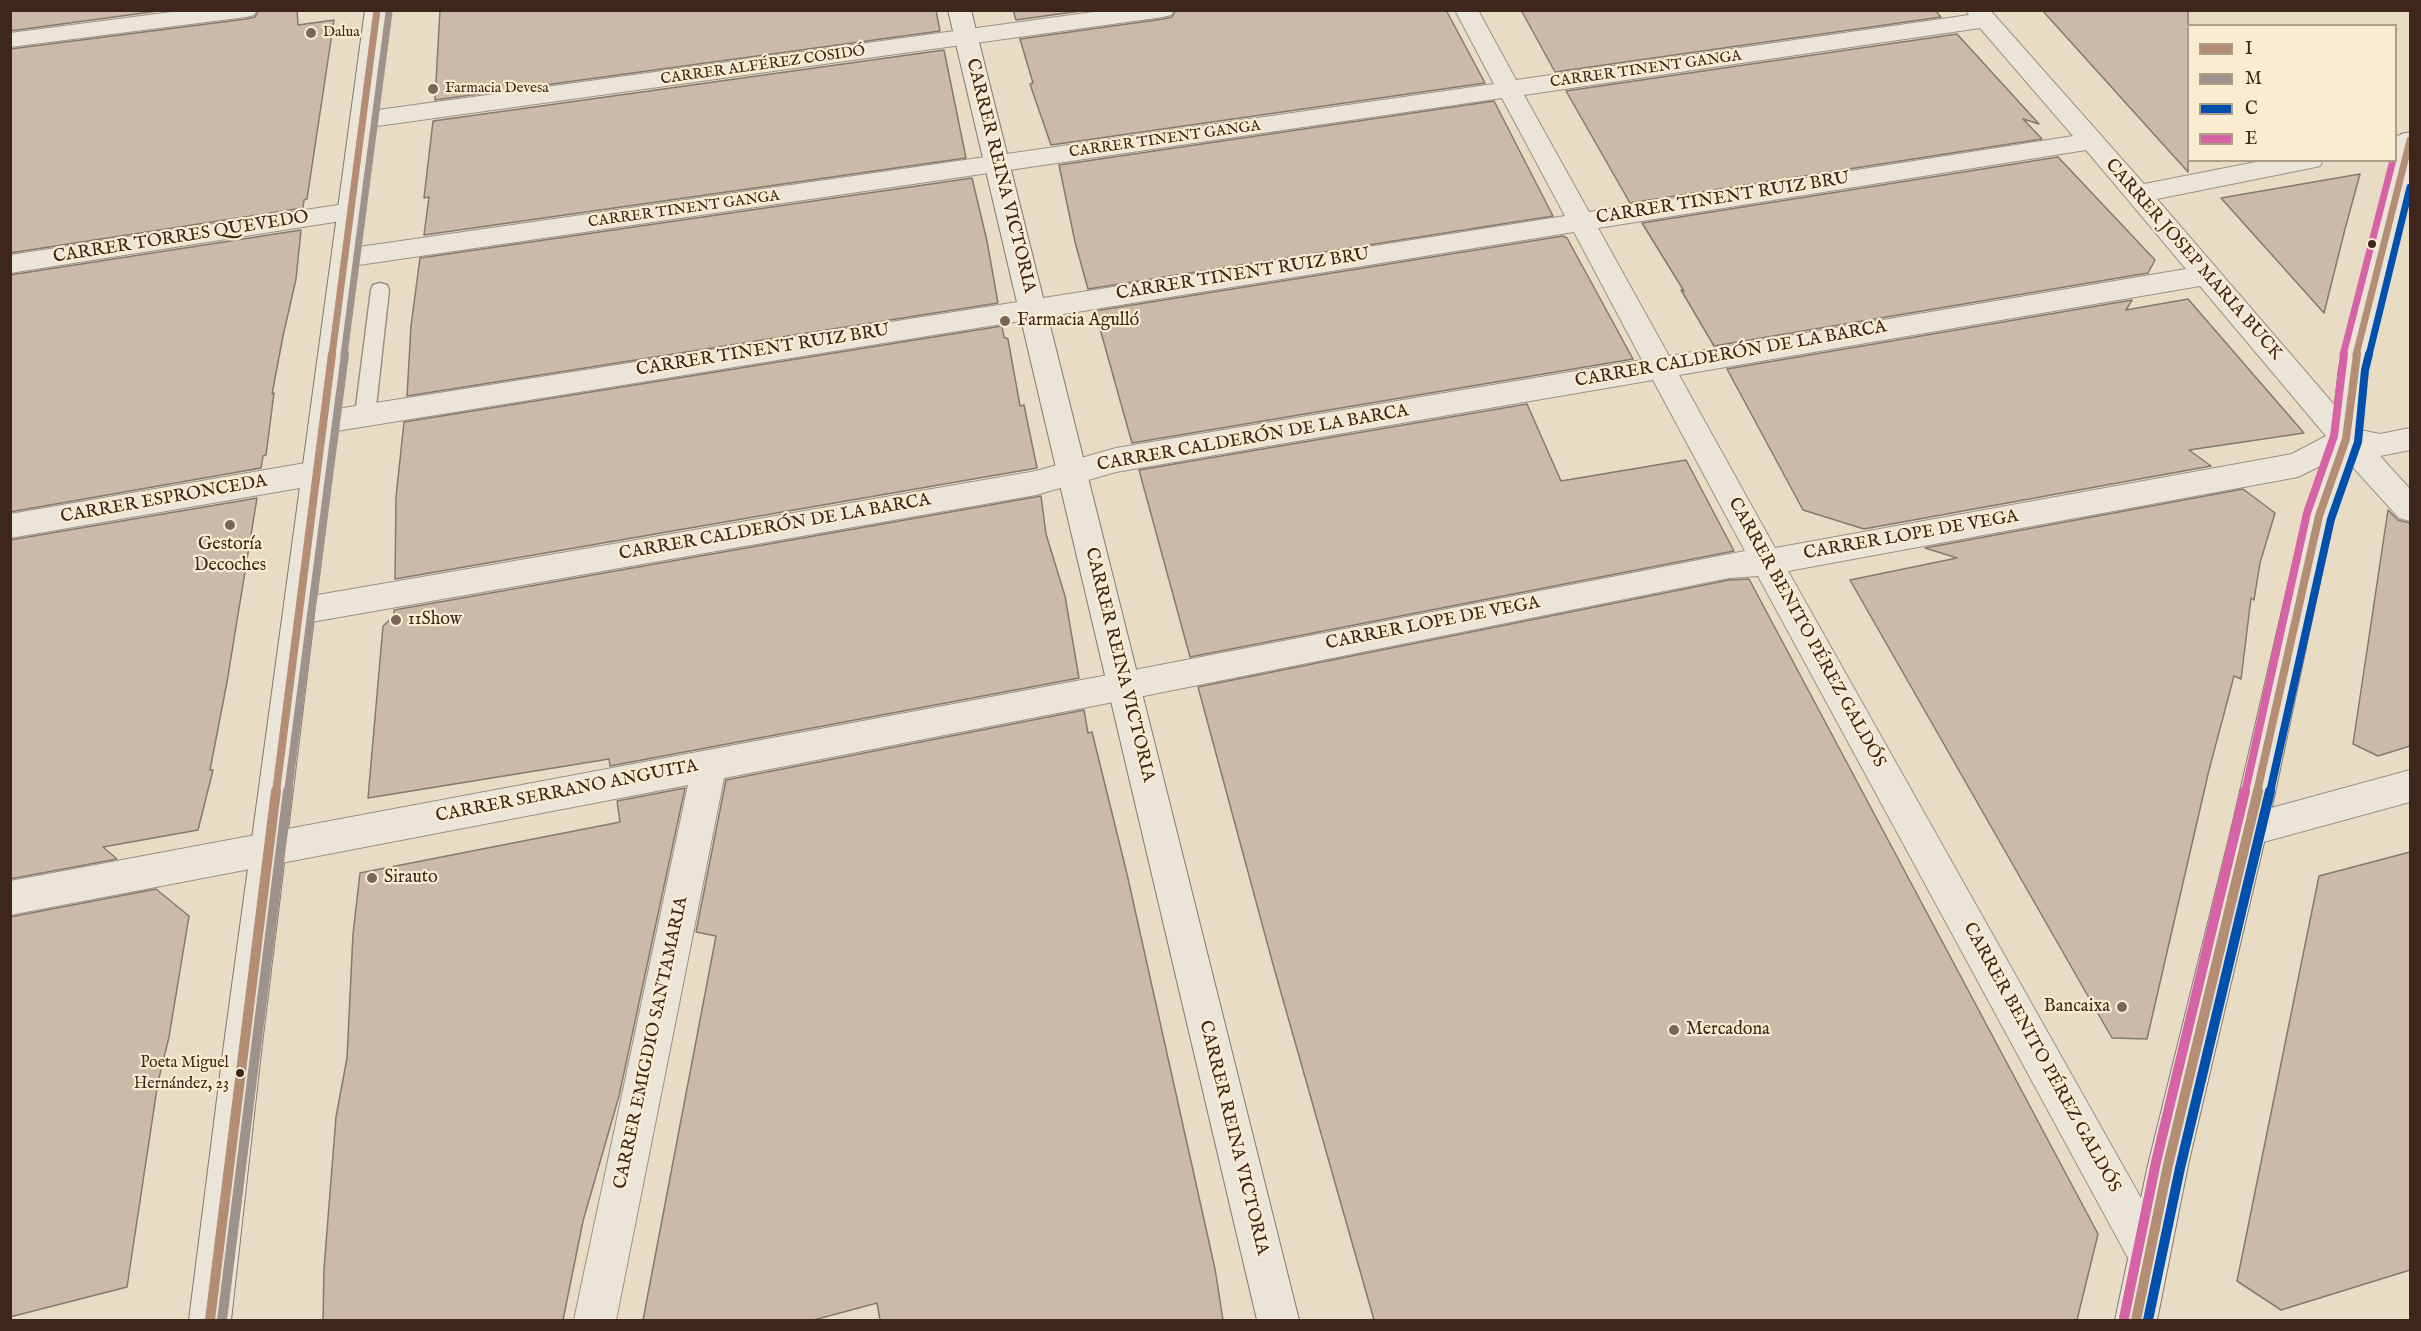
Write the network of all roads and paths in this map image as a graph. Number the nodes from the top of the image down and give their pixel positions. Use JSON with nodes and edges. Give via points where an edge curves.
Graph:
{"nodes":[{"id":1,"x":246,"y":10,"type":"edge"},
{"id":2,"x":377,"y":10,"type":"edge"},
{"id":3,"x":1162,"y":10,"type":"edge"},
{"id":4,"x":1466,"y":10,"type":"edge"},
{"id":5,"x":1981,"y":15,"type":"edge"},
{"id":6,"x":963,"y":24,"type":"edge"},
{"id":7,"x":10,"y":40,"type":"edge"},
{"id":8,"x":1509,"y":90,"type":"junction"},
{"id":9,"x":363,"y":120,"type":"junction"},
{"id":10,"x":2091,"y":141,"type":"junction"},
{"id":11,"x":2410,"y":141,"type":"edge"},
{"id":12,"x":2300,"y":162,"type":"edge"},
{"id":13,"x":997,"y":165,"type":"junction"},
{"id":14,"x":2138,"y":194,"type":"junction"},
{"id":15,"x":351,"y":212,"type":"junction"},
{"id":16,"x":1581,"y":222,"type":"junction"},
{"id":17,"x":345,"y":258,"type":"junction"},
{"id":18,"x":10,"y":264,"type":"edge"},
{"id":19,"x":2207,"y":275,"type":"junction"},
{"id":20,"x":380,"y":290,"type":"dead end"},
{"id":21,"x":1032,"y":309,"type":"junction"},
{"id":22,"x":1660,"y":367,"type":"junction"},
{"id":23,"x":365,"y":415,"type":"junction"},
{"id":24,"x":324,"y":422,"type":"junction"},
{"id":25,"x":2346,"y":439,"type":"junction"},
{"id":26,"x":2410,"y":439,"type":"edge"},
{"id":27,"x":1072,"y":472,"type":"junction"},
{"id":28,"x":317,"y":473,"type":"junction"},
{"id":29,"x":2410,"y":509,"type":"edge"},
{"id":30,"x":10,"y":526,"type":"edge"},
{"id":31,"x":1767,"y":562,"type":"junction"},
{"id":32,"x":300,"y":610,"type":"junction"},
{"id":33,"x":1124,"y":686,"type":"junction"},
{"id":34,"x":709,"y":765,"type":"junction"},
{"id":35,"x":2410,"y":786,"type":"edge"},
{"id":36,"x":2249,"y":830,"type":"junction"},
{"id":37,"x":268,"y":849,"type":"junction"},
{"id":38,"x":10,"y":898,"type":"edge"},
{"id":39,"x":2149,"y":1254,"type":"junction"},
{"id":40,"x":210,"y":1320,"type":"edge"},
{"id":41,"x":595,"y":1320,"type":"edge"},
{"id":42,"x":1278,"y":1320,"type":"edge"},
{"id":43,"x":2136,"y":1320,"type":"edge"}],
"edges":[{"from":1,"to":7,"type":"street"},
{"from":2,"to":9,"type":"street"},
{"from":3,"to":6,"type":"street","name":"CARRER ALFÉREZ COSIDÓ"},
{"from":4,"to":8,"type":"street","name":"CARRER BENITO PÉREZ GALDÓS"},
{"from":5,"to":8,"type":"street","name":"CARRER TINENT GANGA"},
{"from":5,"to":10,"type":"street","name":"CARRER JOSEP MARIA BUCK"},
{"from":6,"to":9,"type":"street","name":"CARRER ALFÉREZ COSIDÓ"},
{"from":6,"to":13,"type":"street","name":"CARRER REINA VICTORIA"},
{"from":8,"to":13,"type":"street","name":"CARRER TINENT GANGA"},
{"from":8,"to":16,"type":"street","name":"CARRER BENITO PÉREZ GALDÓS"},
{"from":9,"to":15,"type":"street"},
{"from":10,"to":14,"type":"street","name":"CARRER JOSEP MARIA BUCK"},
{"from":10,"to":16,"type":"street","name":"CARRER TINENT RUIZ BRU"},
{"from":11,"to":25,"type":"street","via":[[2353,368]]},
{"from":12,"to":14,"type":"street"},
{"from":13,"to":17,"type":"street","name":"CARRER TINENT GANGA"},
{"from":13,"to":21,"type":"street","name":"CARRER REINA VICTORIA"},
{"from":14,"to":19,"type":"street","name":"CARRER JOSEP MARIA BUCK"},
{"from":15,"to":17,"type":"street"},
{"from":15,"to":18,"type":"street","name":"CARRER TORRES QUEVEDO"},
{"from":16,"to":21,"type":"street","name":"CARRER TINENT RUIZ BRU"},
{"from":16,"to":22,"type":"street","name":"CARRER BENITO PÉREZ GALDÓS"},
{"from":17,"to":24,"type":"street"},
{"from":19,"to":22,"type":"street","name":"CARRER CALDERÓN DE LA BARCA"},
{"from":19,"to":25,"type":"street","name":"CARRER JOSEP MARIA BUCK"},
{"from":20,"to":23,"type":"lane"},
{"from":21,"to":23,"type":"street","name":"CARRER TINENT RUIZ BRU"},
{"from":21,"to":27,"type":"street","name":"CARRER REINA VICTORIA"},
{"from":22,"to":27,"type":"street","name":"CARRER CALDERÓN DE LA BARCA","via":[[1116,460]]},
{"from":22,"to":31,"type":"street","name":"CARRER BENITO PÉREZ GALDÓS"},
{"from":23,"to":24,"type":"street","name":"CARRER TINENT RUIZ BRU"},
{"from":24,"to":28,"type":"street"},
{"from":25,"to":26,"type":"street","via":[[2380,445]]},
{"from":25,"to":29,"type":"street","name":"CARRER JOSEP MARIA BUCK"},
{"from":25,"to":31,"type":"street","name":"CARRER LOPE DE VEGA","via":[[2298,465]]},
{"from":25,"to":36,"type":"street","via":[[2319,516]]},
{"from":27,"to":32,"type":"street","name":"CARRER CALDERÓN DE LA BARCA","via":[[1025,485]]},
{"from":27,"to":33,"type":"street","name":"CARRER REINA VICTORIA"},
{"from":28,"to":30,"type":"street","name":"CARRER ESPRONCEDA"},
{"from":28,"to":32,"type":"street"},
{"from":31,"to":33,"type":"street","name":"CARRER LOPE DE VEGA","via":[[1729,565]]},
{"from":31,"to":39,"type":"street","name":"CARRER BENITO PÉREZ GALDÓS"},
{"from":32,"to":37,"type":"street"},
{"from":33,"to":34,"type":"street","name":"CARRER SERRANO ANGUITA"},
{"from":33,"to":42,"type":"street","name":"CARRER REINA VICTORIA"},
{"from":34,"to":37,"type":"street","name":"CARRER SERRANO ANGUITA"},
{"from":34,"to":41,"type":"street","name":"CARRER EMIGDIO SANTAMARIA"},
{"from":35,"to":36,"type":"street"},
{"from":36,"to":39,"type":"street"},
{"from":37,"to":38,"type":"street","name":"CARRER SERRANO ANGUITA"},
{"from":37,"to":40,"type":"street"},
{"from":39,"to":43,"type":"street"}]}
